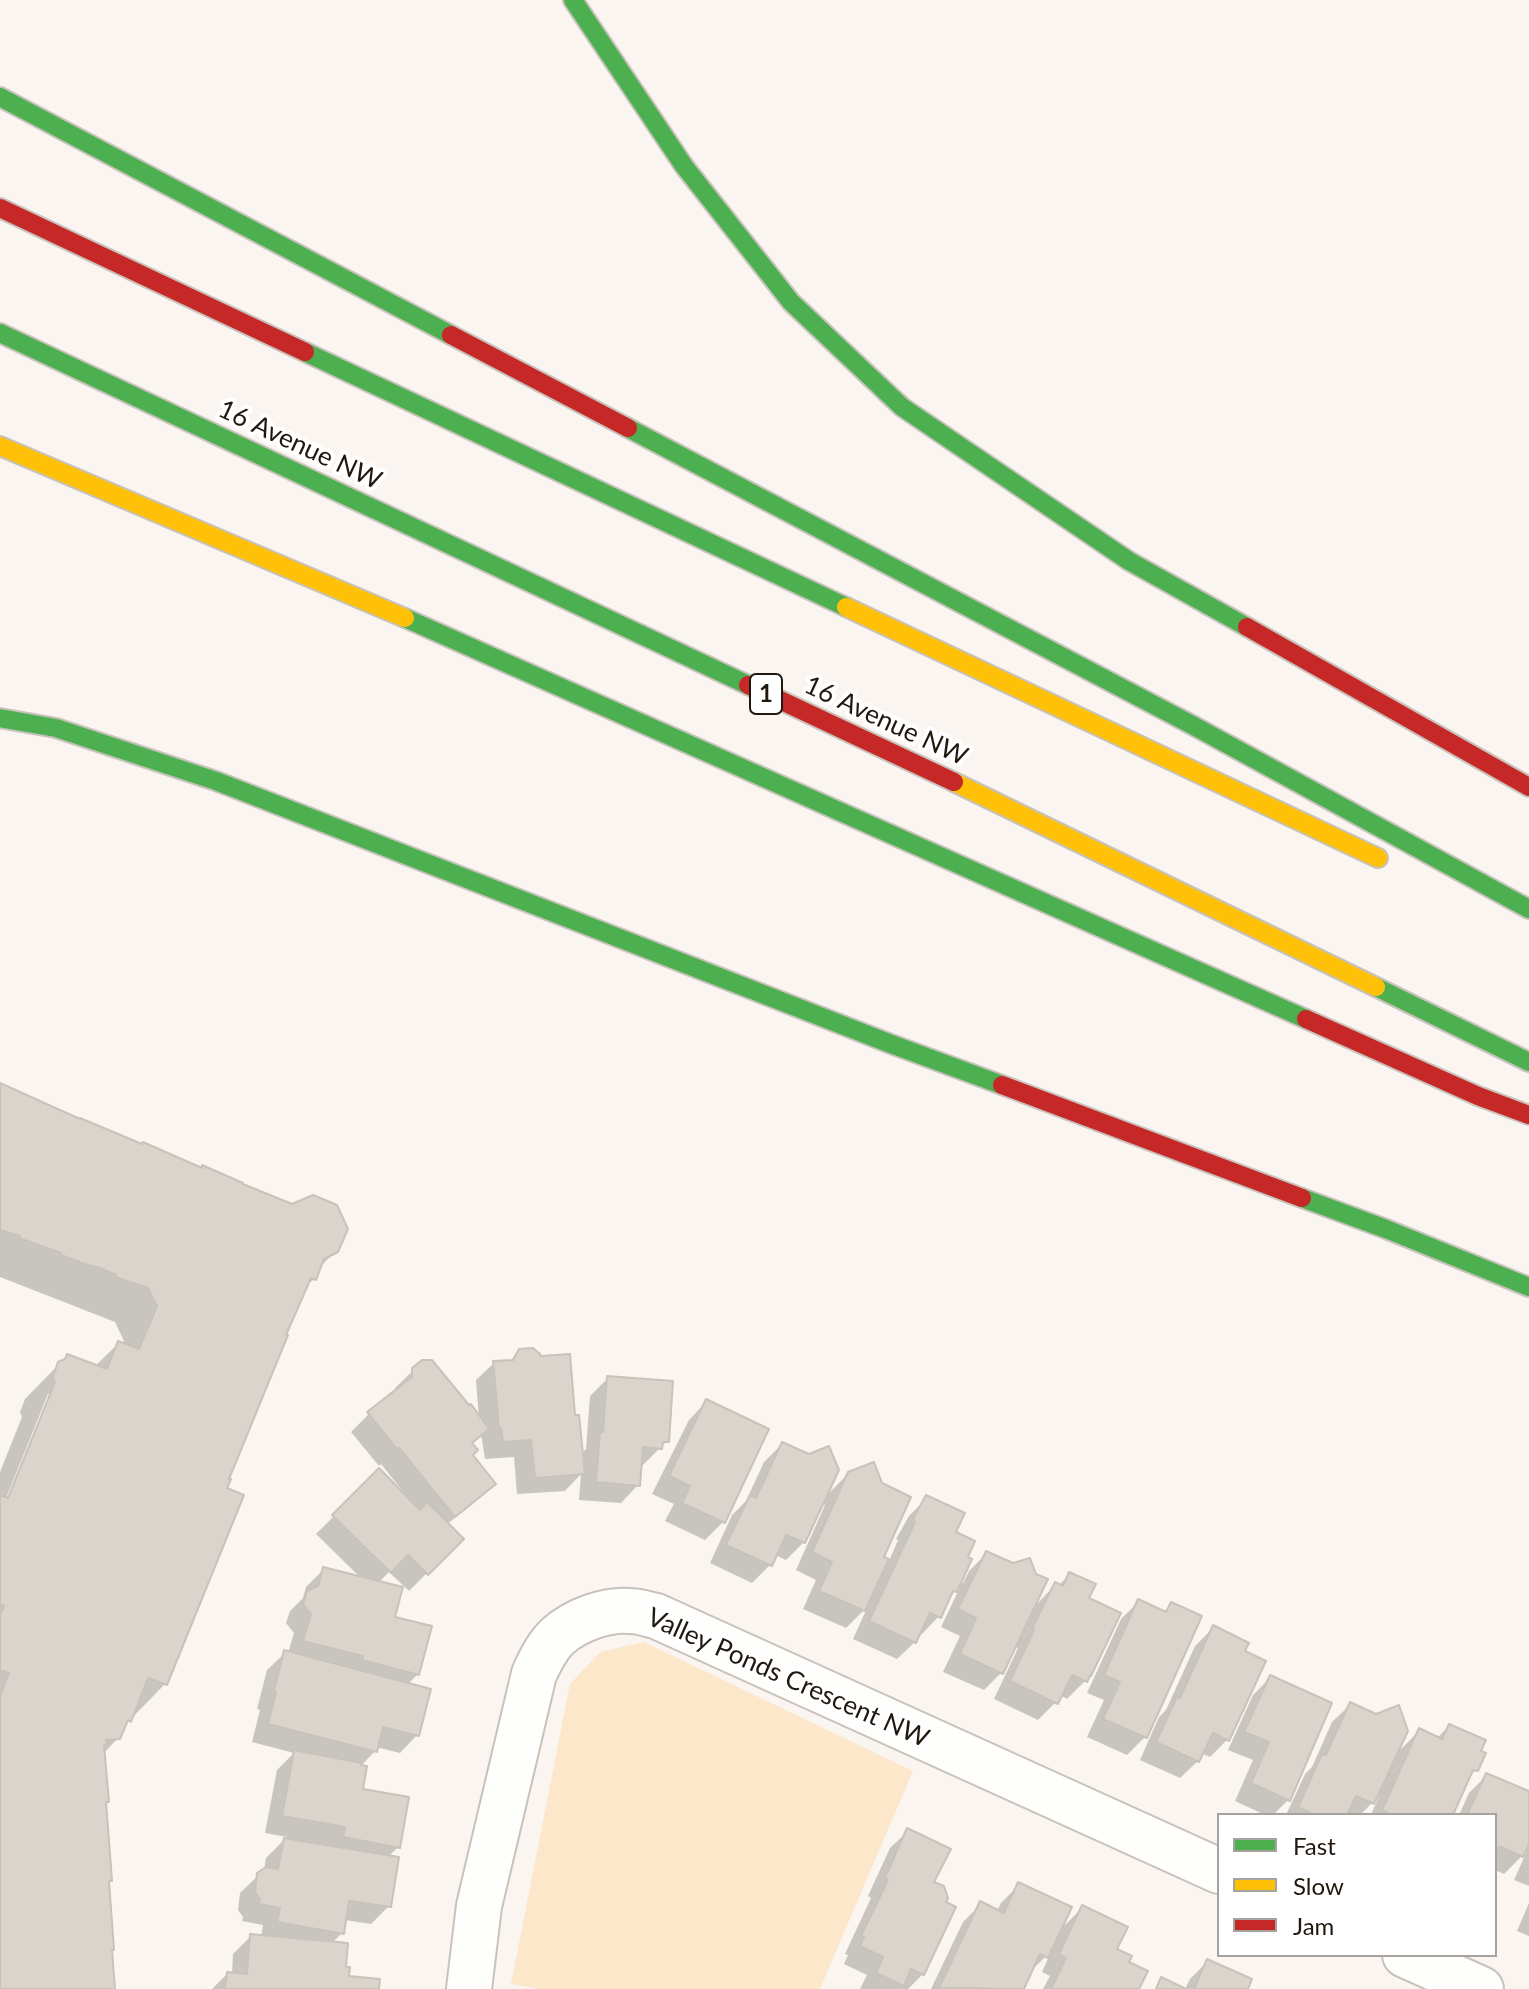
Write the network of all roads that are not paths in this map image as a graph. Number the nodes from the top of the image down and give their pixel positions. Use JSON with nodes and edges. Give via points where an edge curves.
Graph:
{"nodes":[{"id":1,"x":573,"y":0,"type":"edge"},
{"id":2,"x":0,"y":97,"type":"edge"},
{"id":3,"x":0,"y":208,"type":"edge"},
{"id":4,"x":0,"y":333,"type":"edge"},
{"id":5,"x":0,"y":446,"type":"edge"},
{"id":6,"x":0,"y":718,"type":"edge"},
{"id":7,"x":1529,"y":787,"type":"edge"},
{"id":8,"x":1399,"y":867,"type":"dead end"},
{"id":9,"x":1529,"y":909,"type":"edge"},
{"id":10,"x":1529,"y":1062,"type":"edge"},
{"id":11,"x":1529,"y":1115,"type":"edge"},
{"id":12,"x":1529,"y":1287,"type":"edge"},
{"id":13,"x":1217,"y":1870,"type":"edge"},
{"id":14,"x":1409,"y":1957,"type":"edge"},
{"id":15,"x":469,"y":1989,"type":"edge"},
{"id":16,"x":1481,"y":1989,"type":"edge"}],
"edges":[{"from":1,"to":7,"type":"highway","via":[[684,166],[791,302],[902,407],[1129,561]]},
{"from":2,"to":9,"type":"highway","via":[[1194,726]]},
{"from":3,"to":8,"type":"highway"},
{"from":4,"to":10,"type":"highway","name":"16 Avenue NW","number":"1","via":[[1042,823]]},
{"from":5,"to":11,"type":"highway","via":[[424,626]]},
{"from":6,"to":12,"type":"highway","via":[[56,728],[216,781]]},
{"from":13,"to":15,"type":"street","name":"Valley Ponds Crescent NW","via":[[656,1616],[629,1610],[609,1613],[575,1624],[557,1637],[534,1674],[479,1906]]},
{"from":14,"to":16,"type":"street"}]}
